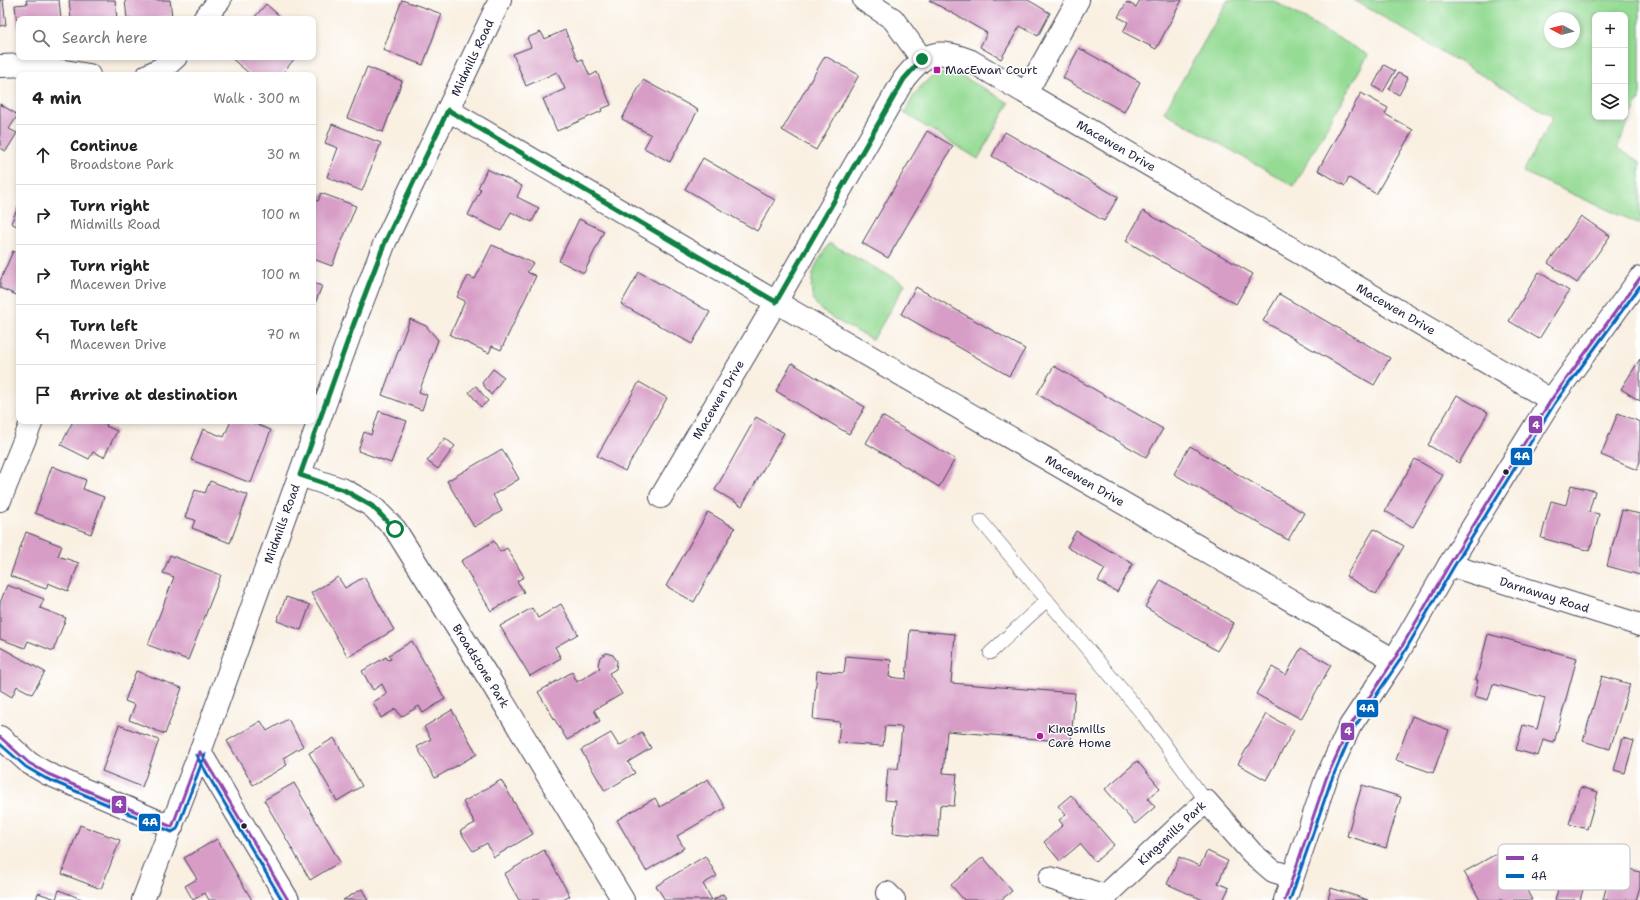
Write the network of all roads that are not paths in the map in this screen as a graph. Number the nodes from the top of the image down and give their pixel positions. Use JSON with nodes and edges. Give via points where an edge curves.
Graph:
{"nodes":[{"id":1,"x":220,"y":0,"type":"edge"},
{"id":2,"x":500,"y":0,"type":"edge"},
{"id":3,"x":864,"y":0,"type":"edge"},
{"id":4,"x":1078,"y":0,"type":"edge"},
{"id":5,"x":207,"y":16,"type":"edge"},
{"id":6,"x":922,"y":59,"type":"junction"},
{"id":7,"x":0,"y":66,"type":"edge"},
{"id":8,"x":71,"y":72,"type":"edge"},
{"id":9,"x":1026,"y":94,"type":"junction"},
{"id":10,"x":448,"y":110,"type":"junction"},
{"id":11,"x":1640,"y":278,"type":"edge"},
{"id":12,"x":776,"y":302,"type":"junction"},
{"id":13,"x":1551,"y":400,"type":"junction"},
{"id":14,"x":31,"y":424,"type":"edge"},
{"id":15,"x":300,"y":475,"type":"junction"},
{"id":16,"x":661,"y":497,"type":"dead end"},
{"id":17,"x":0,"y":500,"type":"edge"},
{"id":18,"x":982,"y":521,"type":"dead end"},
{"id":19,"x":1449,"y":565,"type":"junction"},
{"id":20,"x":1047,"y":600,"type":"junction"},
{"id":21,"x":1640,"y":625,"type":"edge"},
{"id":22,"x":990,"y":653,"type":"dead end"},
{"id":23,"x":1394,"y":660,"type":"junction"},
{"id":24,"x":0,"y":737,"type":"edge"},
{"id":25,"x":200,"y":752,"type":"junction"},
{"id":26,"x":1206,"y":801,"type":"junction"},
{"id":27,"x":172,"y":827,"type":"junction"},
{"id":28,"x":1050,"y":878,"type":"dead end"},
{"id":29,"x":1292,"y":878,"type":"junction"},
{"id":30,"x":1106,"y":898,"type":"edge"},
{"id":31,"x":143,"y":900,"type":"edge"},
{"id":32,"x":288,"y":900,"type":"edge"},
{"id":33,"x":623,"y":900,"type":"edge"},
{"id":34,"x":1285,"y":900,"type":"edge"}],
"edges":[{"from":1,"to":5,"type":"street"},
{"from":2,"to":10,"type":"street","name":"Midmills Road"},
{"from":3,"to":6,"type":"street","via":[[893,19]]},
{"from":4,"to":9,"type":"street"},
{"from":6,"to":9,"type":"street","name":"Macewen Drive","via":[[942,53],[956,55],[971,61]]},
{"from":6,"to":12,"type":"street","name":"Macewen Drive","via":[[904,79]]},
{"from":7,"to":8,"type":"street","via":[[28,65]]},
{"from":9,"to":13,"type":"street","name":"Macewen Drive"},
{"from":10,"to":12,"type":"street","name":"Macewen Drive"},
{"from":10,"to":15,"type":"street","name":"Midmills Road","via":[[385,242]]},
{"from":11,"to":13,"type":"street"},
{"from":12,"to":16,"type":"street","name":"Macewen Drive"},
{"from":12,"to":23,"type":"street","name":"Macewen Drive"},
{"from":13,"to":19,"type":"street"},
{"from":14,"to":17,"type":"street"},
{"from":15,"to":25,"type":"street","name":"Midmills Road"},
{"from":15,"to":33,"type":"street","name":"Broadstone Park","via":[[344,490],[372,506],[395,529]]},
{"from":18,"to":20,"type":"lane"},
{"from":19,"to":21,"type":"street","name":"Darnaway Road"},
{"from":19,"to":23,"type":"street"},
{"from":20,"to":22,"type":"lane"},
{"from":20,"to":26,"type":"lane","via":[[1144,716]]},
{"from":23,"to":29,"type":"street","via":[[1350,726],[1326,779]]},
{"from":24,"to":27,"type":"street","via":[[29,763],[48,774]]},
{"from":25,"to":27,"type":"street","name":"Midmills Road"},
{"from":25,"to":32,"type":"street"},
{"from":26,"to":29,"type":"street","name":"Kingsmills Park","via":[[1252,853],[1273,871]]},
{"from":26,"to":30,"type":"street","name":"Kingsmills Park"},
{"from":27,"to":31,"type":"street","name":"Midmills Road"},
{"from":28,"to":30,"type":"street","name":"Kingsmills Park"},
{"from":29,"to":34,"type":"street"}]}
